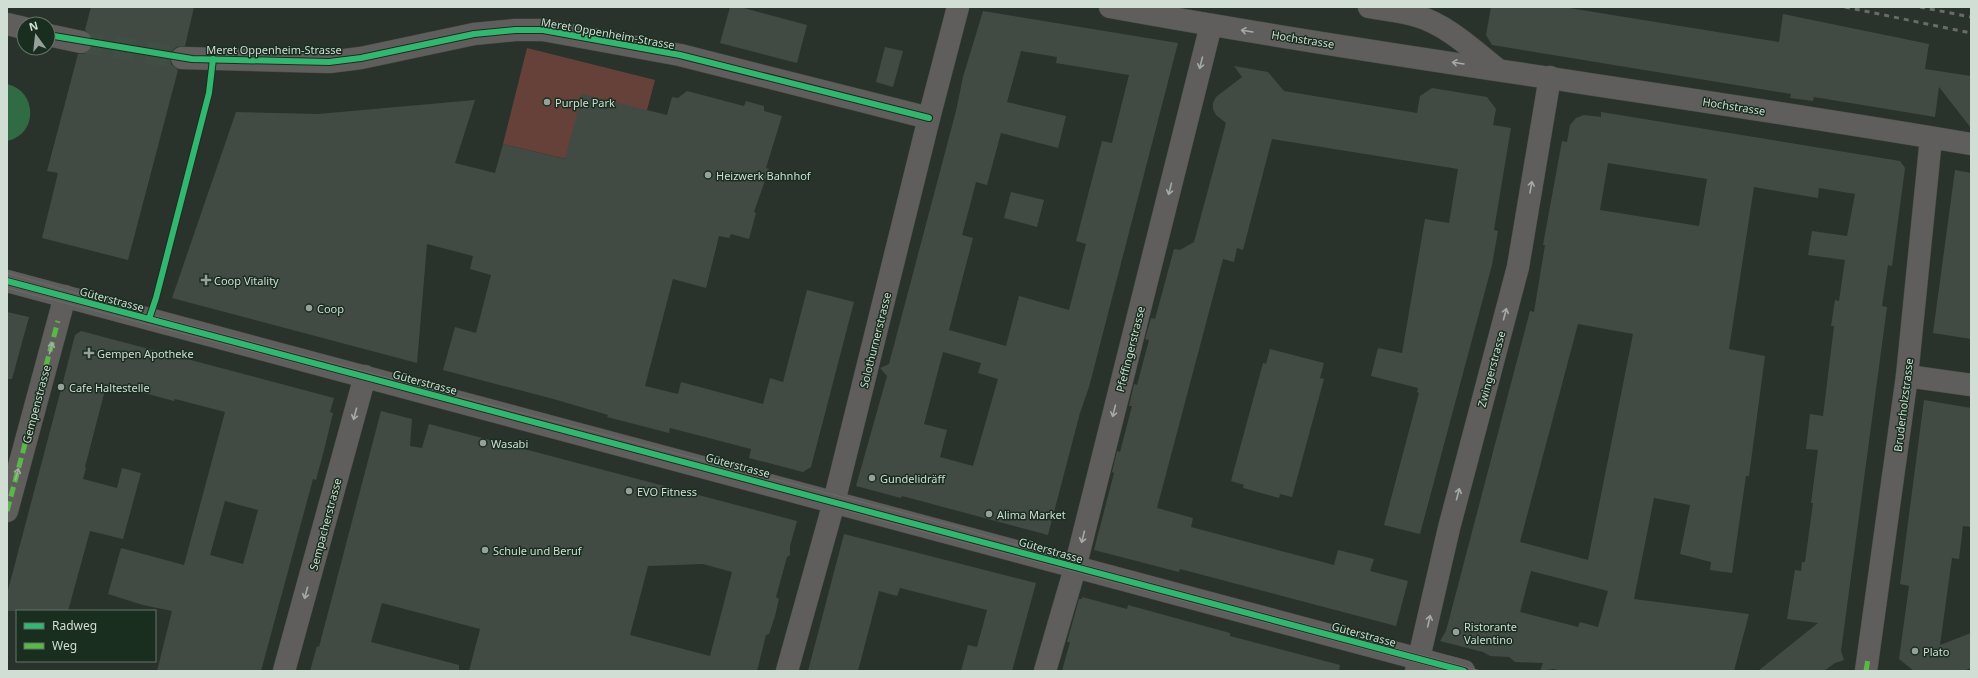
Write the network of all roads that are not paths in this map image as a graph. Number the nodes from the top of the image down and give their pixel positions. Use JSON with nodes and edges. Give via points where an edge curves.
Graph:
{"nodes":[{"id":1,"x":958,"y":7,"type":"edge"},
{"id":2,"x":1110,"y":7,"type":"edge"},
{"id":3,"x":1369,"y":7,"type":"edge"},
{"id":4,"x":1211,"y":25,"type":"junction"},
{"id":5,"x":56,"y":37,"type":"edge"},
{"id":6,"x":81,"y":42,"type":"tunnel mouth"},
{"id":7,"x":182,"y":58,"type":"tunnel mouth"},
{"id":8,"x":1497,"y":69,"type":"junction"},
{"id":9,"x":1550,"y":77,"type":"junction"},
{"id":10,"x":929,"y":118,"type":"junction"},
{"id":11,"x":1932,"y":138,"type":"junction"},
{"id":12,"x":1971,"y":144,"type":"edge"},
{"id":13,"x":7,"y":281,"type":"edge"},
{"id":14,"x":65,"y":296,"type":"junction"},
{"id":15,"x":365,"y":376,"type":"junction"},
{"id":16,"x":1907,"y":376,"type":"junction"},
{"id":17,"x":1971,"y":385,"type":"edge"},
{"id":18,"x":835,"y":501,"type":"junction"},
{"id":19,"x":7,"y":511,"type":"edge"},
{"id":20,"x":1075,"y":568,"type":"junction"},
{"id":21,"x":1418,"y":665,"type":"edge"},
{"id":22,"x":284,"y":671,"type":"edge"},
{"id":23,"x":787,"y":671,"type":"edge"},
{"id":24,"x":1045,"y":671,"type":"edge"},
{"id":25,"x":1464,"y":671,"type":"edge"},
{"id":26,"x":1866,"y":671,"type":"edge"}],
"edges":[{"from":1,"to":10,"type":"street","name":"Solothurnerstrasse"},
{"from":2,"to":4,"type":"street","name":"Hochstrasse"},
{"from":3,"to":8,"type":"street","name":"Hochstrasse","via":[[1427,19]]},
{"from":8,"to":4,"type":"street","name":"Hochstrasse","one_way":true},
{"from":4,"to":20,"type":"street","name":"Pfeffingerstrasse","one_way":true},
{"from":5,"to":6,"type":"street"},
{"from":7,"to":10,"type":"street","name":"Meret Oppenheim-Strasse","via":[[329,62],[361,58],[474,34],[543,30],[680,55]]},
{"from":8,"to":9,"type":"street","name":"Hochstrasse"},
{"from":9,"to":11,"type":"street","name":"Hochstrasse"},
{"from":21,"to":9,"type":"street","name":"Zwingerstrasse","one_way":true,"via":[[1449,528],[1518,267]]},
{"from":10,"to":18,"type":"street","name":"Solothurnerstrasse"},
{"from":11,"to":12,"type":"street","name":"Hochstrasse"},
{"from":11,"to":16,"type":"street","name":"Bruderholzstrasse"},
{"from":13,"to":14,"type":"street","name":"Güterstrasse"},
{"from":14,"to":15,"type":"street","name":"Güterstrasse"},
{"from":19,"to":14,"type":"street","name":"Gempenstrasse","one_way":true},
{"from":15,"to":18,"type":"street","name":"Güterstrasse"},
{"from":15,"to":22,"type":"street","name":"Sempacherstrasse","one_way":true},
{"from":16,"to":17,"type":"street"},
{"from":16,"to":26,"type":"street","name":"Bruderholzstrasse"},
{"from":18,"to":20,"type":"street","name":"Güterstrasse"},
{"from":18,"to":23,"type":"street","name":"Solothurnerstrasse"},
{"from":20,"to":21,"type":"street","name":"Güterstrasse"},
{"from":20,"to":24,"type":"street","name":"Pfeffingerstrasse"},
{"from":21,"to":25,"type":"street","name":"Güterstrasse"}]}
